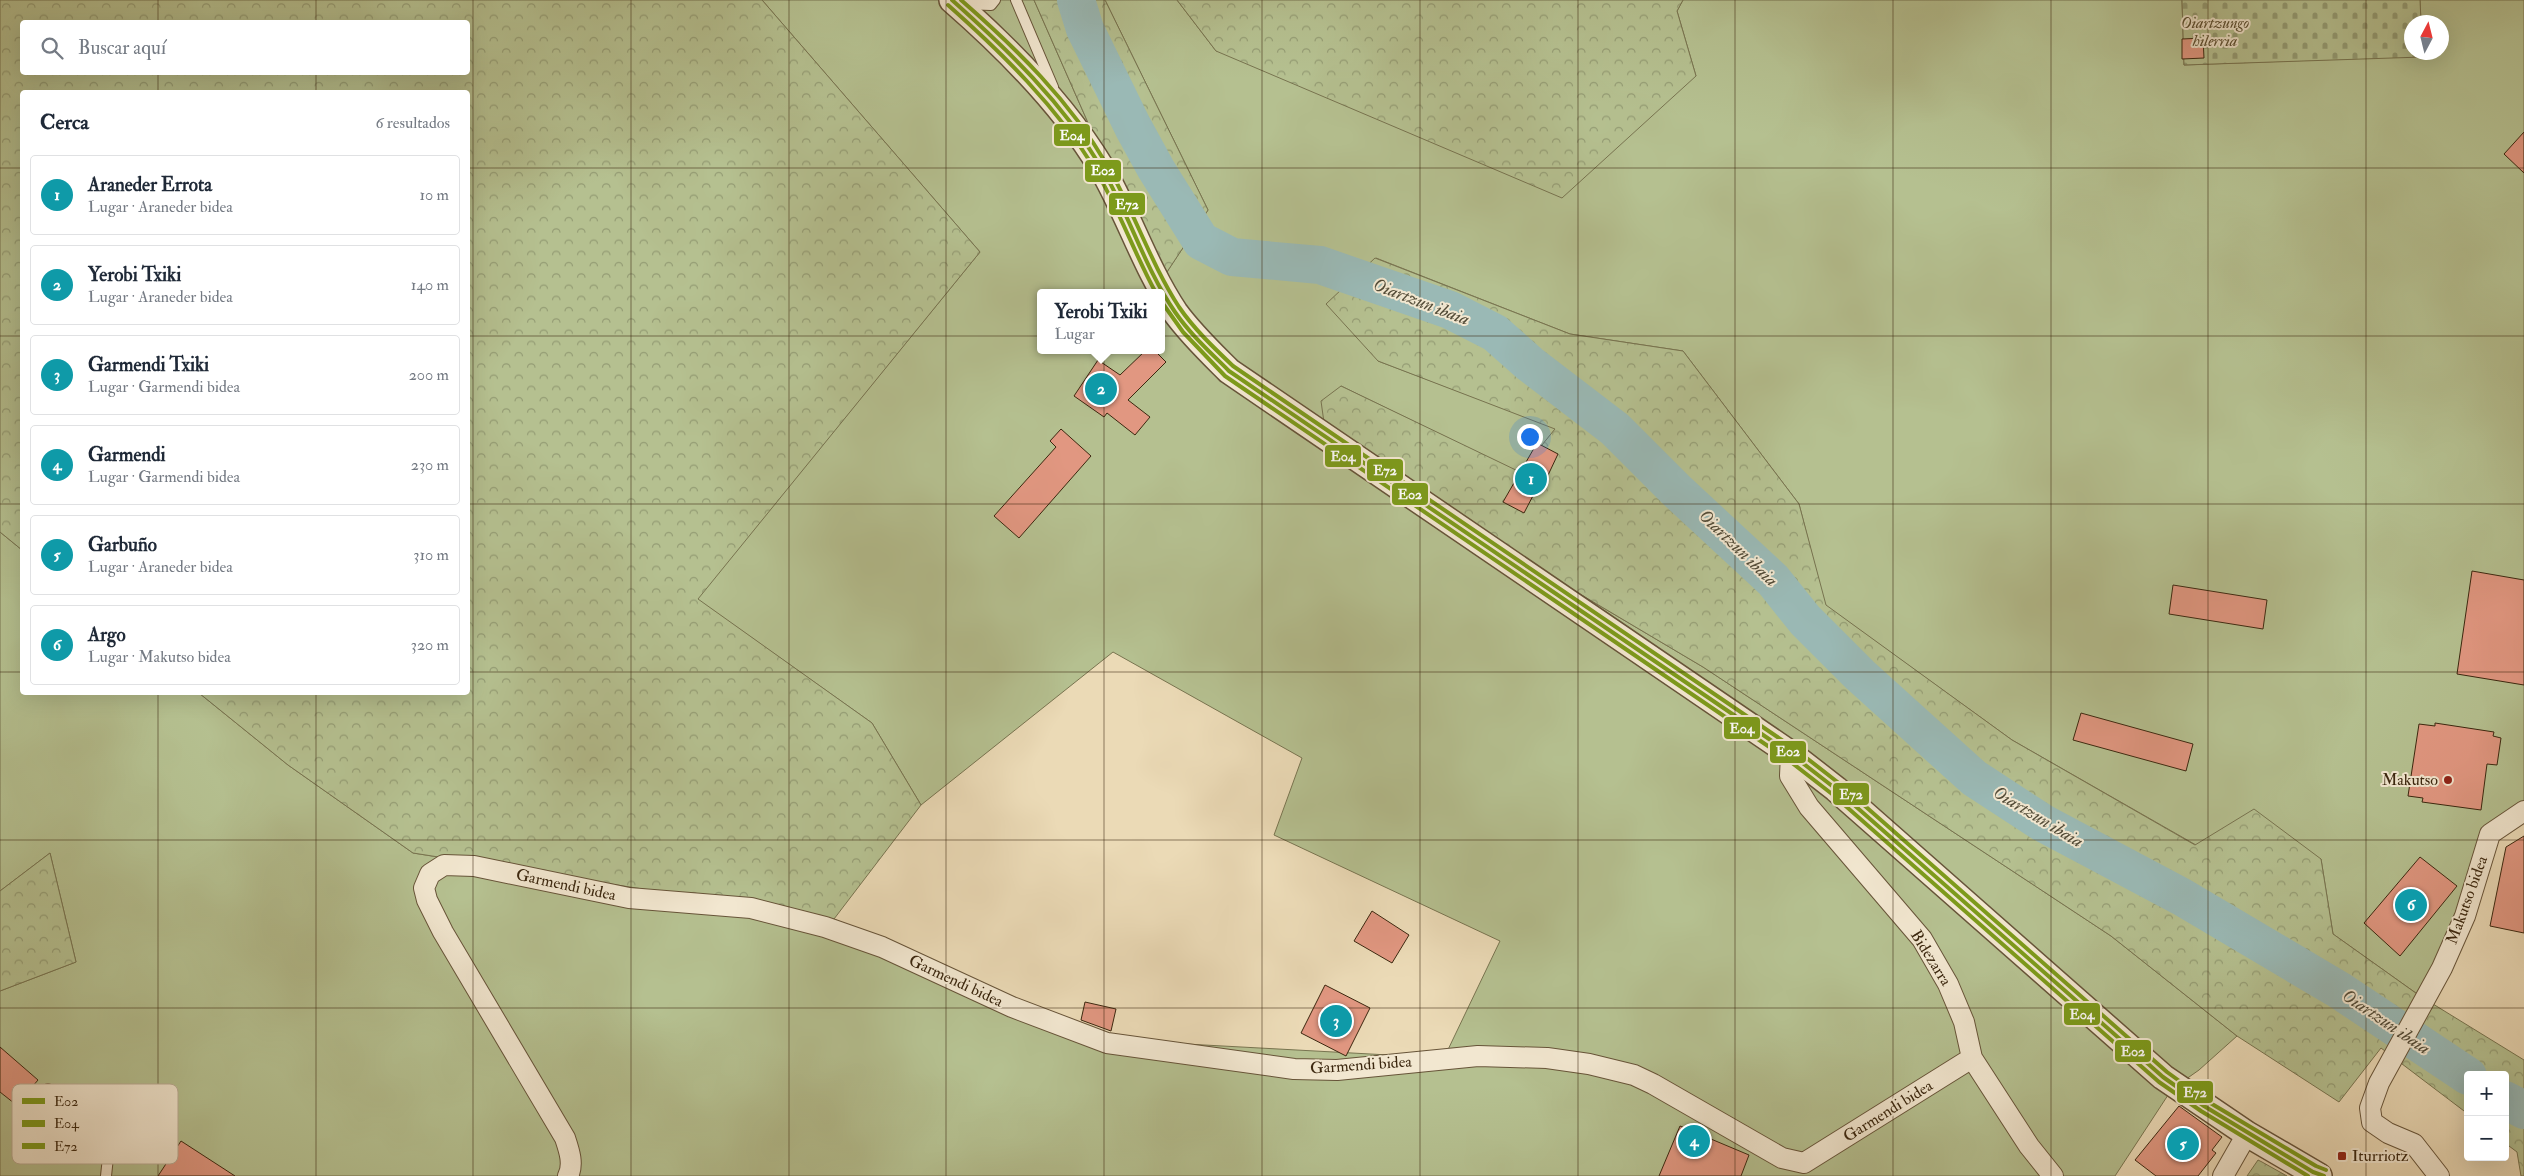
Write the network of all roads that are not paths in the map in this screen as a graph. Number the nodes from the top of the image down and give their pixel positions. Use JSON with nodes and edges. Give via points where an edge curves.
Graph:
{"nodes":[{"id":1,"x":994,"y":0,"type":"edge"},
{"id":2,"x":1016,"y":0,"type":"edge"},
{"id":3,"x":955,"y":2,"type":"edge"},
{"id":4,"x":1067,"y":120,"type":"junction"},
{"id":5,"x":1163,"y":289,"type":"edge"},
{"id":6,"x":1165,"y":293,"type":"edge"},
{"id":7,"x":1791,"y":754,"type":"junction"},
{"id":8,"x":2524,"y":811,"type":"edge"},
{"id":9,"x":1972,"y":1058,"type":"junction"},
{"id":10,"x":2247,"y":1134,"type":"junction"},
{"id":11,"x":2424,"y":1167,"type":"edge"},
{"id":12,"x":1797,"y":1169,"type":"edge"},
{"id":13,"x":2319,"y":1175,"type":"edge"},
{"id":14,"x":568,"y":1176,"type":"edge"},
{"id":15,"x":2053,"y":1176,"type":"edge"},
{"id":16,"x":2223,"y":1176,"type":"edge"},
{"id":17,"x":2439,"y":1176,"type":"edge"}],
"edges":[{"from":1,"to":3,"type":"lane","via":[[991,5]]},
{"from":2,"to":4,"type":"lane"},
{"from":3,"to":4,"type":"street","via":[[1026,70]]},
{"from":4,"to":5,"type":"street","via":[[1100,166]]},
{"from":6,"to":7,"type":"street","via":[[1175,312],[1201,344],[1229,370]]},
{"from":7,"to":9,"type":"street","name":"Bidezarra","via":[[1790,776],[1809,808],[1922,939],[1948,984],[1964,1022]]},
{"from":7,"to":10,"type":"street","via":[[1836,789],[2122,1043],[2163,1077]]},
{"from":8,"to":11,"type":"street","name":"Makutso bidea","via":[[2490,834],[2465,916],[2424,1003],[2379,1083],[2370,1108],[2372,1122],[2414,1144]]},
{"from":9,"to":12,"type":"street","name":"Garmendi bidea"},
{"from":9,"to":15,"type":"street","name":"Bidezarra","via":[[2024,1139]]},
{"from":10,"to":13,"type":"street"},
{"from":10,"to":16,"type":"street"},
{"from":11,"to":17,"type":"street"},
{"from":12,"to":14,"type":"street","name":"Garmendi bidea","via":[[1653,1084],[1634,1075],[1589,1064],[1547,1058],[1478,1056],[1337,1070],[1294,1069],[1107,1043],[1012,1007],[882,947],[825,926],[751,908],[629,898],[474,866],[444,865],[430,874],[424,888],[427,900],[565,1138],[570,1154]]}]}
